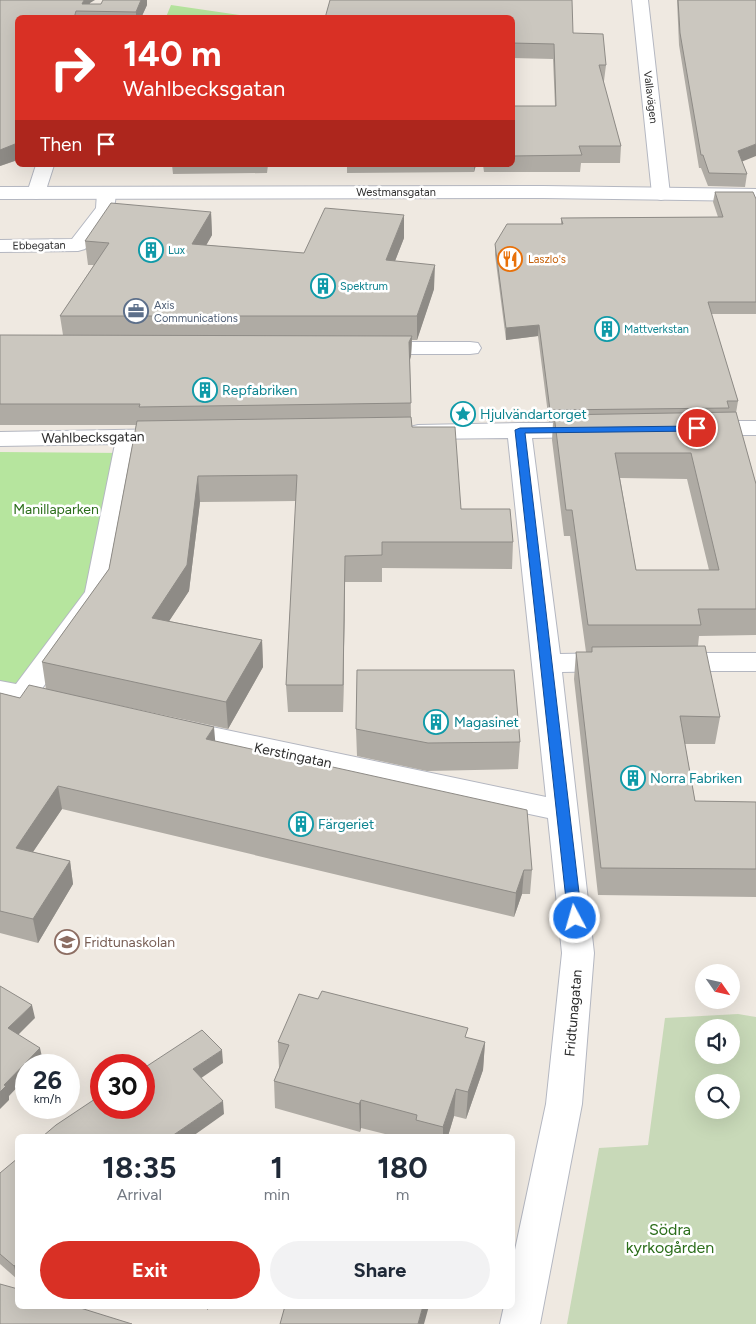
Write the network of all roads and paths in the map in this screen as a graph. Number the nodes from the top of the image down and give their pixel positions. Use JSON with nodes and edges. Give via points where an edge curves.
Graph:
{"nodes":[{"id":1,"x":640,"y":0,"type":"edge"},
{"id":2,"x":44,"y":167,"type":"edge"},
{"id":3,"x":0,"y":193,"type":"edge"},
{"id":4,"x":36,"y":193,"type":"junction"},
{"id":5,"x":106,"y":193,"type":"junction"},
{"id":6,"x":661,"y":194,"type":"junction"},
{"id":7,"x":756,"y":195,"type":"edge"},
{"id":8,"x":0,"y":246,"type":"edge"},
{"id":9,"x":353,"y":348,"type":"edge"},
{"id":10,"x":470,"y":348,"type":"dead end"},
{"id":11,"x":756,"y":428,"type":"edge"},
{"id":12,"x":608,"y":429,"type":"edge"},
{"id":13,"x":677,"y":429,"type":"edge"},
{"id":14,"x":520,"y":430,"type":"junction"},
{"id":15,"x":397,"y":432,"type":"edge"},
{"id":16,"x":191,"y":436,"type":"edge"},
{"id":17,"x":128,"y":437,"type":"junction"},
{"id":18,"x":0,"y":439,"type":"edge"},
{"id":19,"x":547,"y":662,"type":"junction"},
{"id":20,"x":756,"y":662,"type":"edge"},
{"id":21,"x":11,"y":692,"type":"edge"},
{"id":22,"x":86,"y":709,"type":"edge"},
{"id":23,"x":151,"y":724,"type":"edge"},
{"id":24,"x":564,"y":811,"type":"junction"},
{"id":25,"x":520,"y":1324,"type":"edge"}],
"edges":[{"from":1,"to":6,"type":"street","name":"Vallavägen"},
{"from":2,"to":4,"type":"street"},
{"from":3,"to":4,"type":"street","name":"Westmansgatan"},
{"from":4,"to":5,"type":"street","name":"Westmansgatan"},
{"from":5,"to":6,"type":"street","name":"Westmansgatan"},
{"from":5,"to":8,"type":"street","name":"Ebbegatan","via":[[104,208],[78,245]]},
{"from":6,"to":7,"type":"street","name":"Westmansgatan"},
{"from":9,"to":10,"type":"street"},
{"from":11,"to":13,"type":"street"},
{"from":12,"to":14,"type":"street"},
{"from":14,"to":15,"type":"street"},
{"from":14,"to":19,"type":"street","name":"Fridtunagatan"},
{"from":16,"to":17,"type":"street","name":"Wahlbecksgatan"},
{"from":17,"to":18,"type":"street","name":"Wahlbecksgatan"},
{"from":17,"to":21,"type":"street","via":[[98,593]]},
{"from":19,"to":20,"type":"street"},
{"from":19,"to":24,"type":"street","name":"Fridtunagatan"},
{"from":21,"to":22,"type":"street"},
{"from":23,"to":24,"type":"street","name":"Kerstingatan"},
{"from":24,"to":25,"type":"street","name":"Fridtunagatan","via":[[578,953],[575,1001],[564,1104]]}]}
